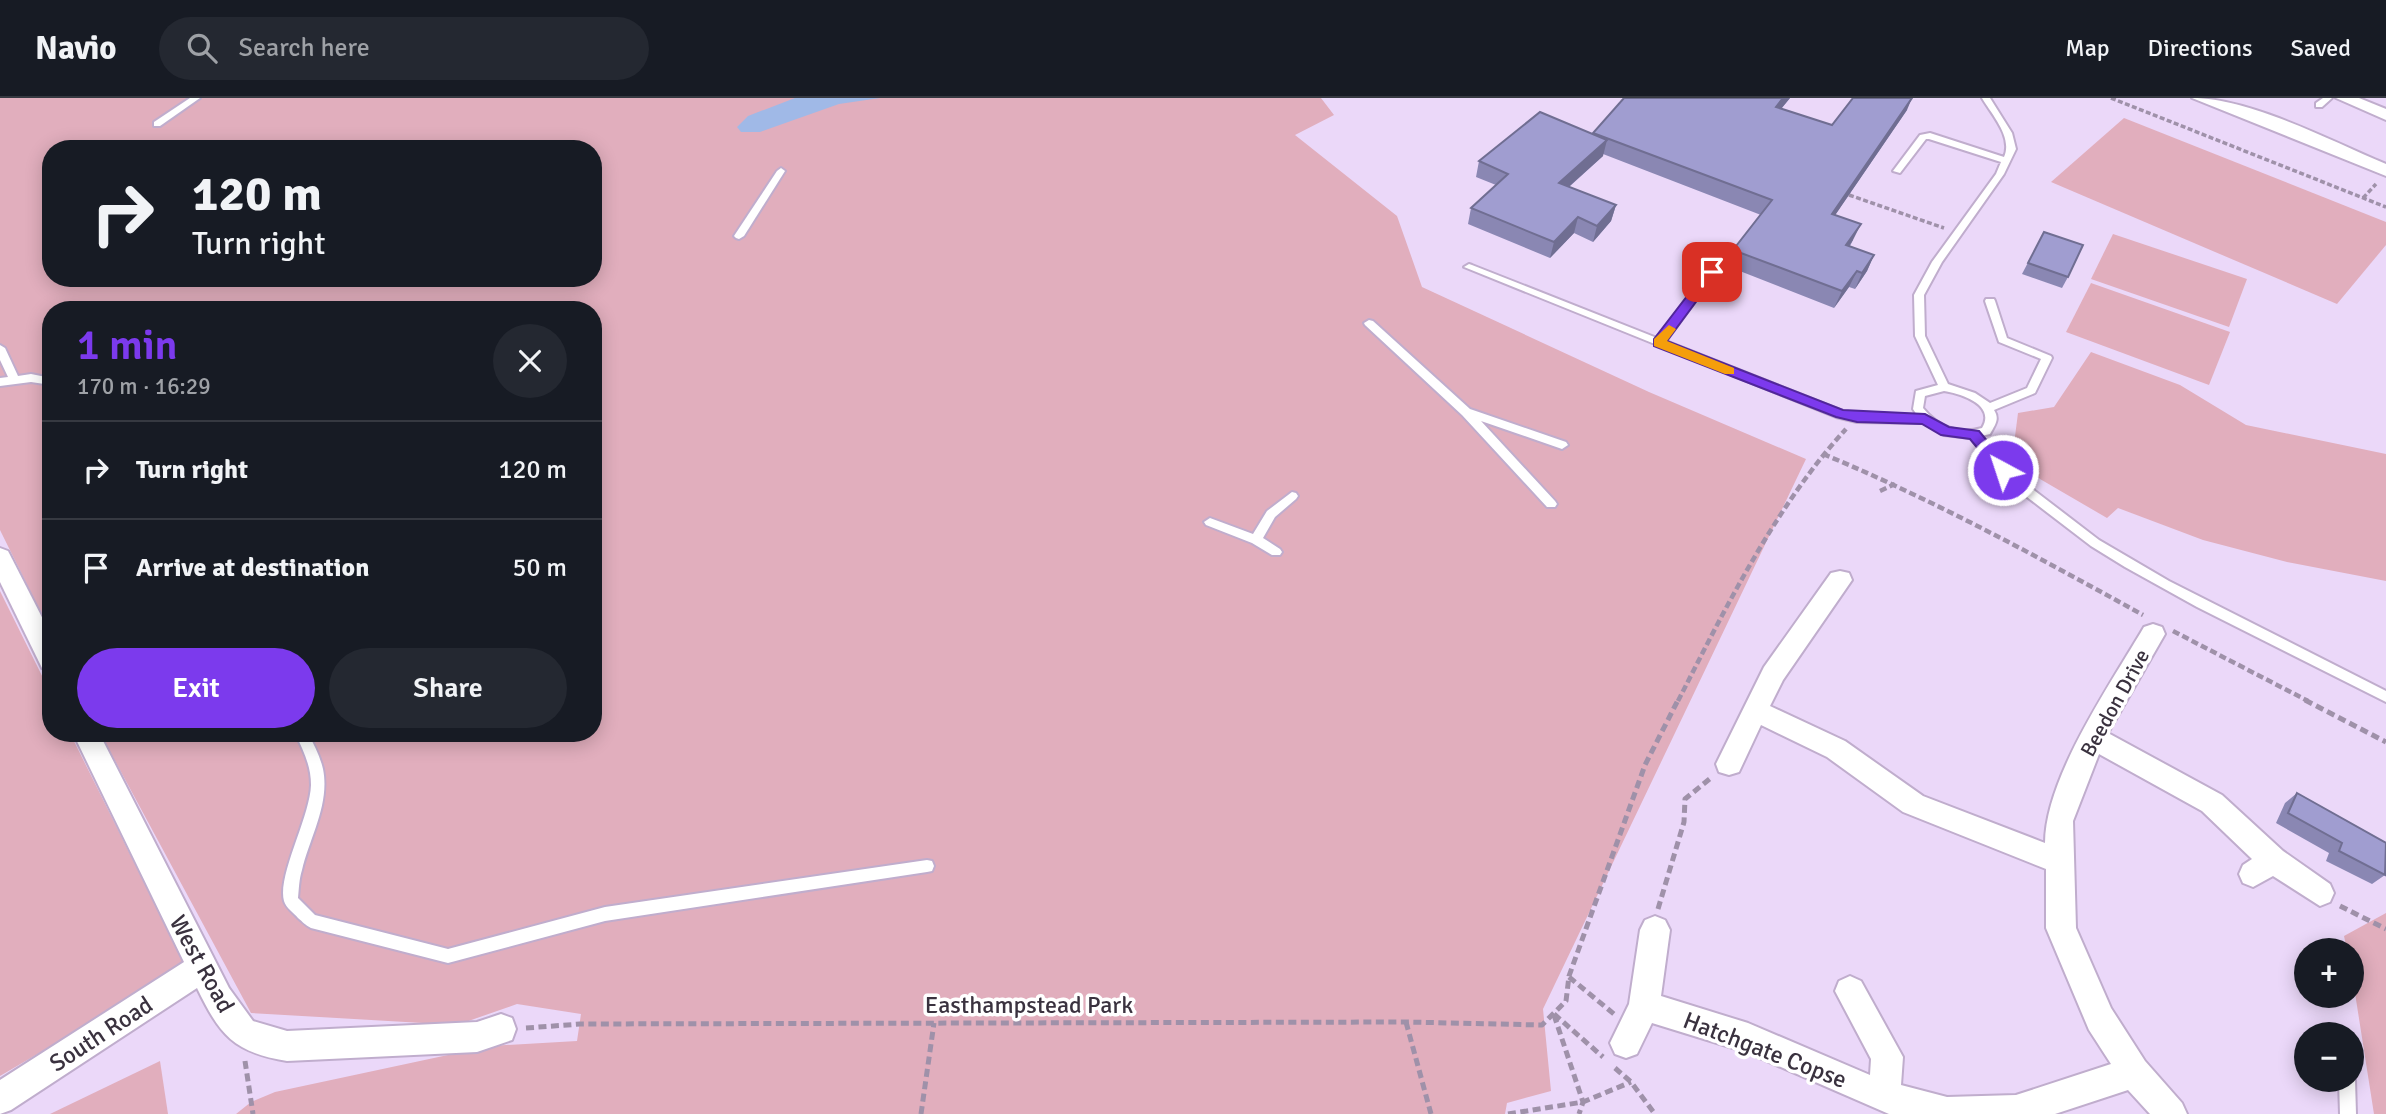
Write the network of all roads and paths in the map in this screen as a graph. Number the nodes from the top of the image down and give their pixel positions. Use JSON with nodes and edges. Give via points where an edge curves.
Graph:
{"nodes":[{"id":1,"x":196,"y":98,"type":"edge"},
{"id":2,"x":1986,"y":98,"type":"edge"},
{"id":3,"x":2111,"y":98,"type":"edge"},
{"id":4,"x":2127,"y":98,"type":"edge"},
{"id":5,"x":2200,"y":98,"type":"edge"},
{"id":6,"x":2328,"y":98,"type":"edge"},
{"id":7,"x":2344,"y":98,"type":"edge"},
{"id":8,"x":2121,"y":102,"type":"junction"},
{"id":9,"x":2319,"y":105,"type":"dead end"},
{"id":10,"x":2386,"y":115,"type":"edge"},
{"id":11,"x":157,"y":124,"type":"dead end"},
{"id":12,"x":2006,"y":162,"type":"junction"},
{"id":13,"x":781,"y":171,"type":"dead end"},
{"id":14,"x":1896,"y":171,"type":"dead end"},
{"id":15,"x":2386,"y":171,"type":"edge"},
{"id":16,"x":1849,"y":195,"type":"edge"},
{"id":17,"x":2386,"y":207,"type":"edge"},
{"id":18,"x":1958,"y":233,"type":"junction"},
{"id":19,"x":739,"y":236,"type":"dead end"},
{"id":20,"x":1469,"y":267,"type":"dead end"},
{"id":21,"x":1712,"y":272,"type":"dead end"},
{"id":22,"x":1990,"y":301,"type":"dead end"},
{"id":23,"x":1369,"y":323,"type":"dead end"},
{"id":24,"x":1658,"y":342,"type":"junction"},
{"id":25,"x":0,"y":348,"type":"edge"},
{"id":26,"x":15,"y":379,"type":"junction"},
{"id":27,"x":42,"y":381,"type":"edge"},
{"id":28,"x":0,"y":382,"type":"edge"},
{"id":29,"x":1944,"y":387,"type":"junction"},
{"id":30,"x":1988,"y":408,"type":"junction"},
{"id":31,"x":1466,"y":412,"type":"junction"},
{"id":32,"x":1857,"y":418,"type":"junction"},
{"id":33,"x":1925,"y":419,"type":"junction"},
{"id":34,"x":1974,"y":435,"type":"junction"},
{"id":35,"x":1562,"y":446,"type":"dead end"},
{"id":36,"x":1822,"y":454,"type":"junction"},
{"id":37,"x":1896,"y":484,"type":"junction"},
{"id":38,"x":1880,"y":491,"type":"dead end"},
{"id":39,"x":1292,"y":496,"type":"dead end"},
{"id":40,"x":1551,"y":504,"type":"dead end"},
{"id":41,"x":1210,"y":522,"type":"dead end"},
{"id":42,"x":1256,"y":540,"type":"junction"},
{"id":43,"x":1276,"y":552,"type":"dead end"},
{"id":44,"x":0,"y":557,"type":"edge"},
{"id":45,"x":1840,"y":580,"type":"dead end"},
{"id":46,"x":2155,"y":626,"type":"junction"},
{"id":47,"x":42,"y":643,"type":"edge"},
{"id":48,"x":2386,"y":697,"type":"edge"},
{"id":49,"x":1756,"y":711,"type":"junction"},
{"id":50,"x":2092,"y":737,"type":"junction"},
{"id":51,"x":90,"y":742,"type":"edge"},
{"id":52,"x":305,"y":742,"type":"edge"},
{"id":53,"x":2386,"y":742,"type":"edge"},
{"id":54,"x":1729,"y":764,"type":"joint"},
{"id":55,"x":2058,"y":861,"type":"junction"},
{"id":56,"x":927,"y":866,"type":"dead end"},
{"id":57,"x":2320,"y":893,"type":"joint"},
{"id":58,"x":2386,"y":929,"type":"edge"},
{"id":59,"x":1655,"y":930,"type":"joint"},
{"id":60,"x":201,"y":968,"type":"junction"},
{"id":61,"x":1569,"y":976,"type":"junction"},
{"id":62,"x":1850,"y":991,"type":"dead end"},
{"id":63,"x":1554,"y":1014,"type":"junction"},
{"id":64,"x":1406,"y":1022,"type":"junction"},
{"id":65,"x":934,"y":1023,"type":"junction"},
{"id":66,"x":1634,"y":1027,"type":"junction"},
{"id":67,"x":501,"y":1029,"type":"joint"},
{"id":68,"x":242,"y":1032,"type":"junction"},
{"id":69,"x":2134,"y":1072,"type":"junction"},
{"id":70,"x":1631,"y":1082,"type":"junction"},
{"id":71,"x":2347,"y":1092,"type":"edge"},
{"id":72,"x":1885,"y":1097,"type":"junction"},
{"id":73,"x":0,"y":1099,"type":"edge"},
{"id":74,"x":1583,"y":1102,"type":"junction"},
{"id":75,"x":253,"y":1114,"type":"edge"},
{"id":76,"x":922,"y":1114,"type":"edge"},
{"id":77,"x":1431,"y":1114,"type":"edge"},
{"id":78,"x":1508,"y":1114,"type":"edge"},
{"id":79,"x":1579,"y":1114,"type":"edge"},
{"id":80,"x":1655,"y":1114,"type":"edge"},
{"id":81,"x":2171,"y":1114,"type":"edge"},
{"id":82,"x":2348,"y":1114,"type":"edge"}],
"edges":[{"from":1,"to":11,"type":"lane"},
{"from":2,"to":12,"type":"lane","via":[[2008,133],[2012,149]]},
{"from":3,"to":8,"type":"path"},
{"from":4,"to":8,"type":"path"},
{"from":5,"to":15,"type":"street"},
{"from":6,"to":9,"type":"lane"},
{"from":7,"to":10,"type":"street"},
{"from":8,"to":17,"type":"path"},
{"from":12,"to":14,"type":"lane","via":[[1930,136],[1923,137]]},
{"from":12,"to":18,"type":"lane"},
{"from":13,"to":19,"type":"lane"},
{"from":16,"to":18,"type":"path"},
{"from":18,"to":29,"type":"lane","via":[[1919,295],[1920,336]]},
{"from":20,"to":24,"type":"lane"},
{"from":21,"to":24,"type":"lane"},
{"from":22,"to":30,"type":"lane","via":[[2004,340],[2047,358],[2031,390]]},
{"from":23,"to":31,"type":"lane"},
{"from":24,"to":32,"type":"lane"},
{"from":25,"to":26,"type":"lane"},
{"from":26,"to":27,"type":"lane"},
{"from":26,"to":28,"type":"lane"},
{"from":29,"to":30,"type":"lane","via":[[1969,393]]},
{"from":29,"to":33,"type":"lane","via":[[1920,394],[1918,409]]},
{"from":30,"to":34,"type":"lane","via":[[1992,425]]},
{"from":31,"to":35,"type":"lane"},
{"from":31,"to":40,"type":"lane"},
{"from":32,"to":33,"type":"lane"},
{"from":32,"to":36,"type":"path"},
{"from":33,"to":34,"type":"lane","via":[[1946,432]]},
{"from":34,"to":48,"type":"lane","via":[[2014,481],[2102,548],[2154,580]]},
{"from":36,"to":37,"type":"path"},
{"from":36,"to":61,"type":"path","via":[[1736,587],[1645,765]]},
{"from":37,"to":38,"type":"path"},
{"from":37,"to":46,"type":"path","via":[[2012,542]]},
{"from":39,"to":42,"type":"lane","via":[[1271,514]]},
{"from":41,"to":42,"type":"lane"},
{"from":42,"to":43,"type":"lane"},
{"from":44,"to":47,"type":"street"},
{"from":45,"to":49,"type":"street","via":[[1773,674]]},
{"from":46,"to":50,"type":"street","name":"Beedon Drive"},
{"from":46,"to":53,"type":"path"},
{"from":49,"to":54,"type":"street"},
{"from":49,"to":55,"type":"street","via":[[1836,749],[1913,804]]},
{"from":50,"to":55,"type":"street","name":"Beedon Drive","via":[[2059,821]]},
{"from":50,"to":57,"type":"street","via":[[2213,803],[2263,867]]},
{"from":51,"to":60,"type":"street","name":"West Road"},
{"from":52,"to":56,"type":"lane","via":[[317,767],[317,802],[295,869],[291,900],[311,921],[448,956],[605,914]]},
{"from":54,"to":59,"type":"path","via":[[1685,799],[1684,822]]},
{"from":55,"to":69,"type":"street","name":"Beedon Drive","via":[[2061,928],[2100,1019]]},
{"from":57,"to":58,"type":"path"},
{"from":59,"to":66,"type":"street"},
{"from":60,"to":68,"type":"street","name":"West Road"},
{"from":60,"to":73,"type":"street","name":"South Road"},
{"from":61,"to":63,"type":"path","via":[[1566,1001]]},
{"from":61,"to":66,"type":"path"},
{"from":62,"to":72,"type":"street","via":[[1887,1057]]},
{"from":63,"to":64,"type":"path","name":"Easthampstead Park","via":[[1542,1025]]},
{"from":63,"to":70,"type":"path"},
{"from":63,"to":74,"type":"path"},
{"from":64,"to":65,"type":"path","name":"Easthampstead Park"},
{"from":64,"to":77,"type":"path"},
{"from":65,"to":67,"type":"path","name":"Easthampstead Park","via":[[580,1024]]},
{"from":65,"to":76,"type":"path"},
{"from":66,"to":72,"type":"street","name":"Hatchgate Copse","via":[[1748,1038]]},
{"from":67,"to":68,"type":"street","name":"West Road","via":[[477,1037],[287,1046]]},
{"from":68,"to":75,"type":"path"},
{"from":69,"to":72,"type":"street","name":"Hatchgate Copse","via":[[2016,1111],[1947,1113]]},
{"from":69,"to":81,"type":"street","name":"Beedon Drive"},
{"from":70,"to":74,"type":"path"},
{"from":70,"to":80,"type":"path"},
{"from":71,"to":82,"type":"lane"},
{"from":74,"to":78,"type":"path"},
{"from":74,"to":79,"type":"path"}]}
